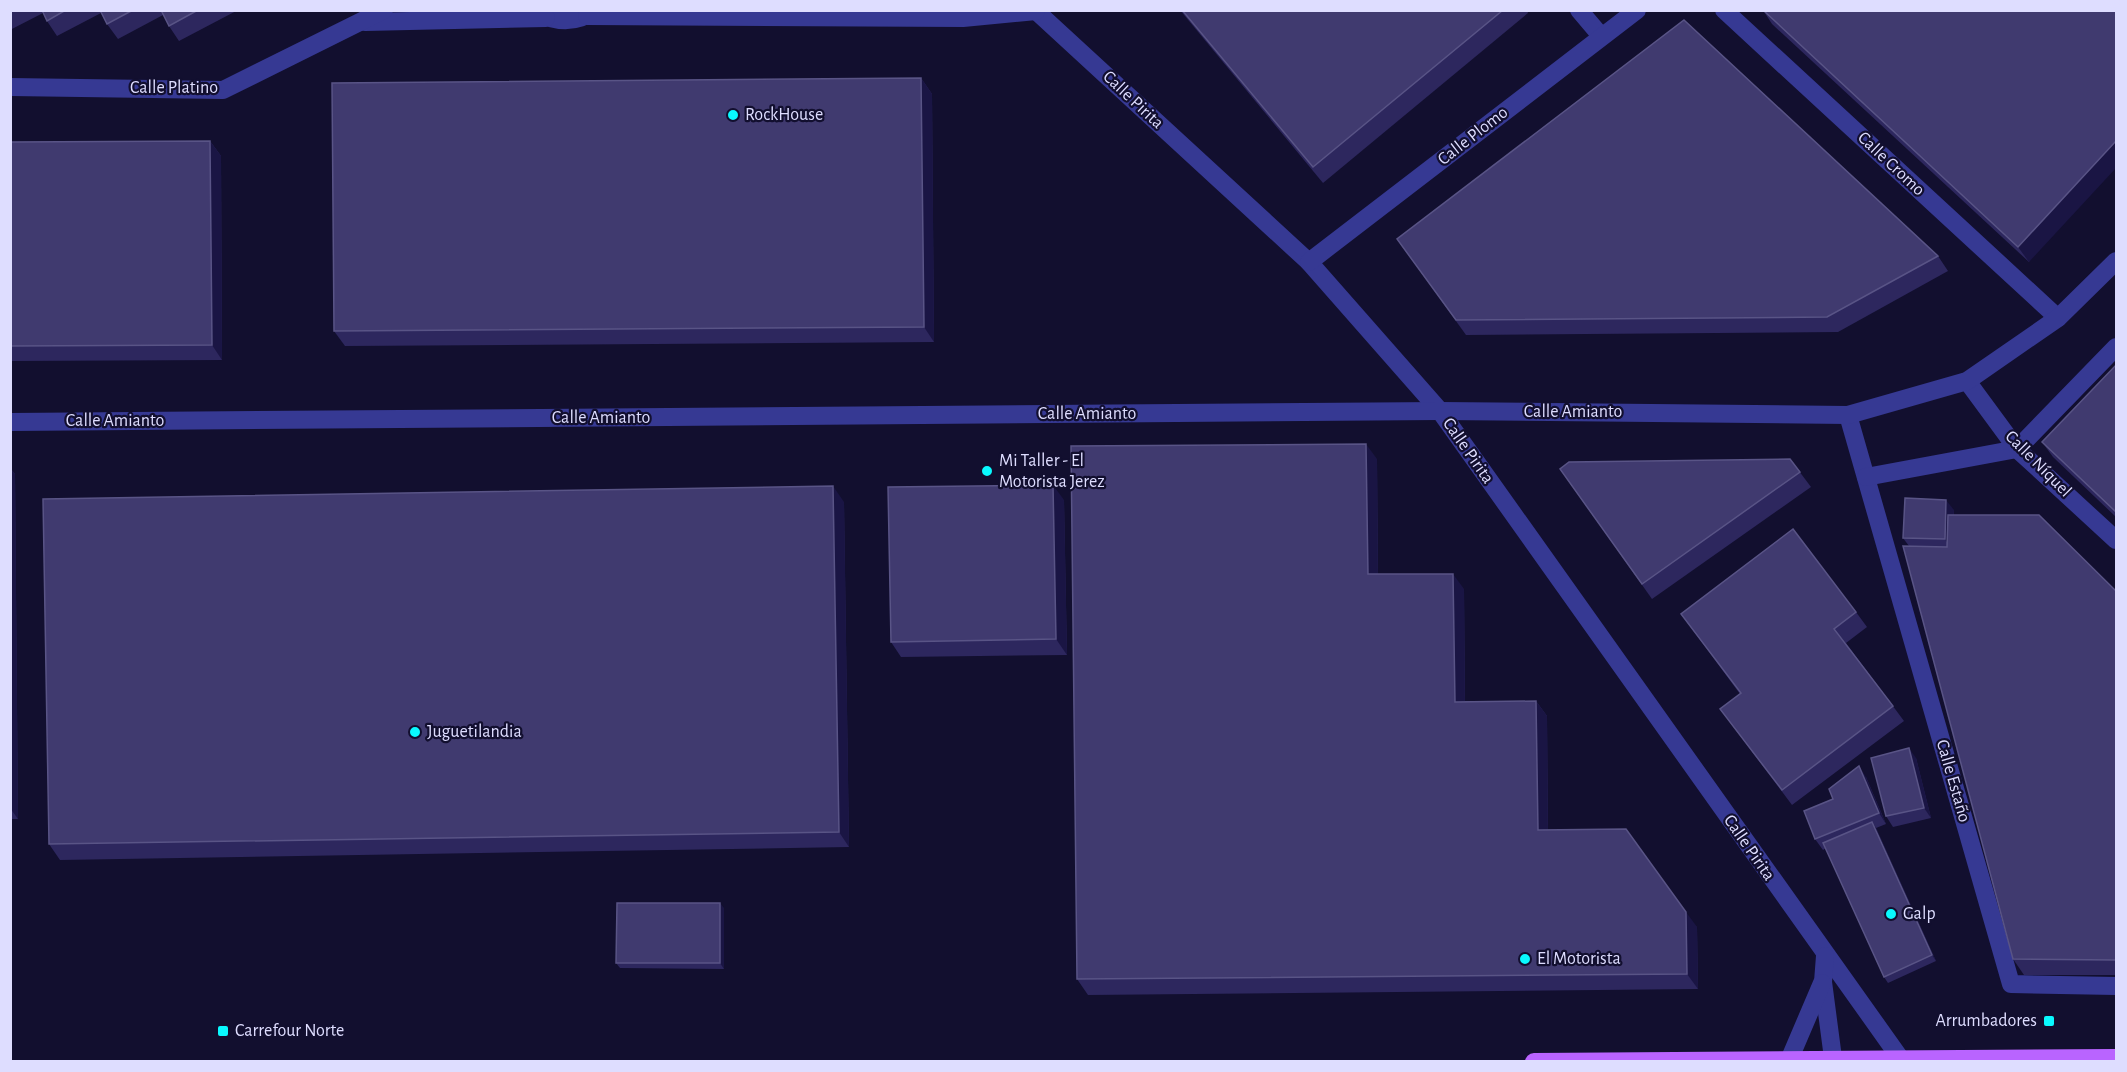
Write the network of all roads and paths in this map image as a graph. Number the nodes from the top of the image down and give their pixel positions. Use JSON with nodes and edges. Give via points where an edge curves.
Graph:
{"nodes":[{"id":1,"x":384,"y":10,"type":"edge"},
{"id":2,"x":1579,"y":10,"type":"edge"},
{"id":3,"x":1637,"y":10,"type":"edge"},
{"id":4,"x":1724,"y":10,"type":"edge"},
{"id":5,"x":1035,"y":11,"type":"edge"},
{"id":6,"x":591,"y":13,"type":"edge"},
{"id":7,"x":540,"y":14,"type":"edge"},
{"id":8,"x":357,"y":23,"type":"junction"},
{"id":9,"x":1601,"y":36,"type":"junction"},
{"id":10,"x":10,"y":87,"type":"edge"},
{"id":11,"x":2116,"y":261,"type":"edge"},
{"id":12,"x":1309,"y":262,"type":"junction"},
{"id":13,"x":2058,"y":318,"type":"junction"},
{"id":14,"x":2116,"y":346,"type":"edge"},
{"id":15,"x":1967,"y":381,"type":"junction"},
{"id":16,"x":1440,"y":411,"type":"junction"},
{"id":17,"x":1848,"y":415,"type":"junction"},
{"id":18,"x":10,"y":422,"type":"edge"},
{"id":19,"x":2017,"y":448,"type":"junction"},
{"id":20,"x":1866,"y":477,"type":"junction"},
{"id":21,"x":2116,"y":540,"type":"edge"},
{"id":22,"x":1825,"y":956,"type":"junction"},
{"id":23,"x":1823,"y":982,"type":"junction"},
{"id":24,"x":2116,"y":986,"type":"edge"},
{"id":25,"x":2116,"y":1058,"type":"edge"},
{"id":26,"x":1790,"y":1059,"type":"junction"},
{"id":27,"x":1889,"y":1059,"type":"edge"},
{"id":28,"x":1833,"y":1060,"type":"edge"},
{"id":29,"x":1534,"y":1062,"type":"edge"}],
"edges":[{"from":1,"to":8,"type":"street","name":"Calle Platino"},
{"from":2,"to":9,"type":"street"},
{"from":3,"to":9,"type":"street","name":"Calle Plomo"},
{"from":4,"to":13,"type":"street","name":"Calle Cromo"},
{"from":5,"to":6,"type":"street","via":[[963,18]]},
{"from":5,"to":12,"type":"street","name":"Calle Pirita"},
{"from":6,"to":7,"type":"street","name":"Calle Platino","via":[[566,21]]},
{"from":7,"to":8,"type":"street","name":"Calle Platino"},
{"from":8,"to":10,"type":"street","name":"Calle Platino","via":[[223,90]]},
{"from":9,"to":12,"type":"street","name":"Calle Plomo"},
{"from":11,"to":13,"type":"street","name":"Calle Amianto"},
{"from":12,"to":16,"type":"street","name":"Calle Pirita"},
{"from":13,"to":15,"type":"street","name":"Calle Amianto"},
{"from":14,"to":19,"type":"street"},
{"from":15,"to":17,"type":"street","name":"Calle Amianto"},
{"from":15,"to":19,"type":"street","name":"Calle Níquel"},
{"from":16,"to":17,"type":"street","name":"Calle Amianto"},
{"from":16,"to":18,"type":"street","name":"Calle Amianto"},
{"from":16,"to":22,"type":"street","name":"Calle Pirita"},
{"from":17,"to":20,"type":"street","name":"Calle Estaño"},
{"from":19,"to":20,"type":"street"},
{"from":19,"to":21,"type":"street","name":"Calle Níquel"},
{"from":20,"to":24,"type":"street","name":"Calle Estaño","via":[[2011,984]]},
{"from":22,"to":23,"type":"street"},
{"from":22,"to":27,"type":"street","name":"Calle Pirita"},
{"from":23,"to":26,"type":"street"},
{"from":23,"to":28,"type":"street"},
{"from":25,"to":27,"type":"main road"},
{"from":26,"to":28,"type":"main road"},
{"from":26,"to":29,"type":"main road"},
{"from":27,"to":28,"type":"main road"}]}
